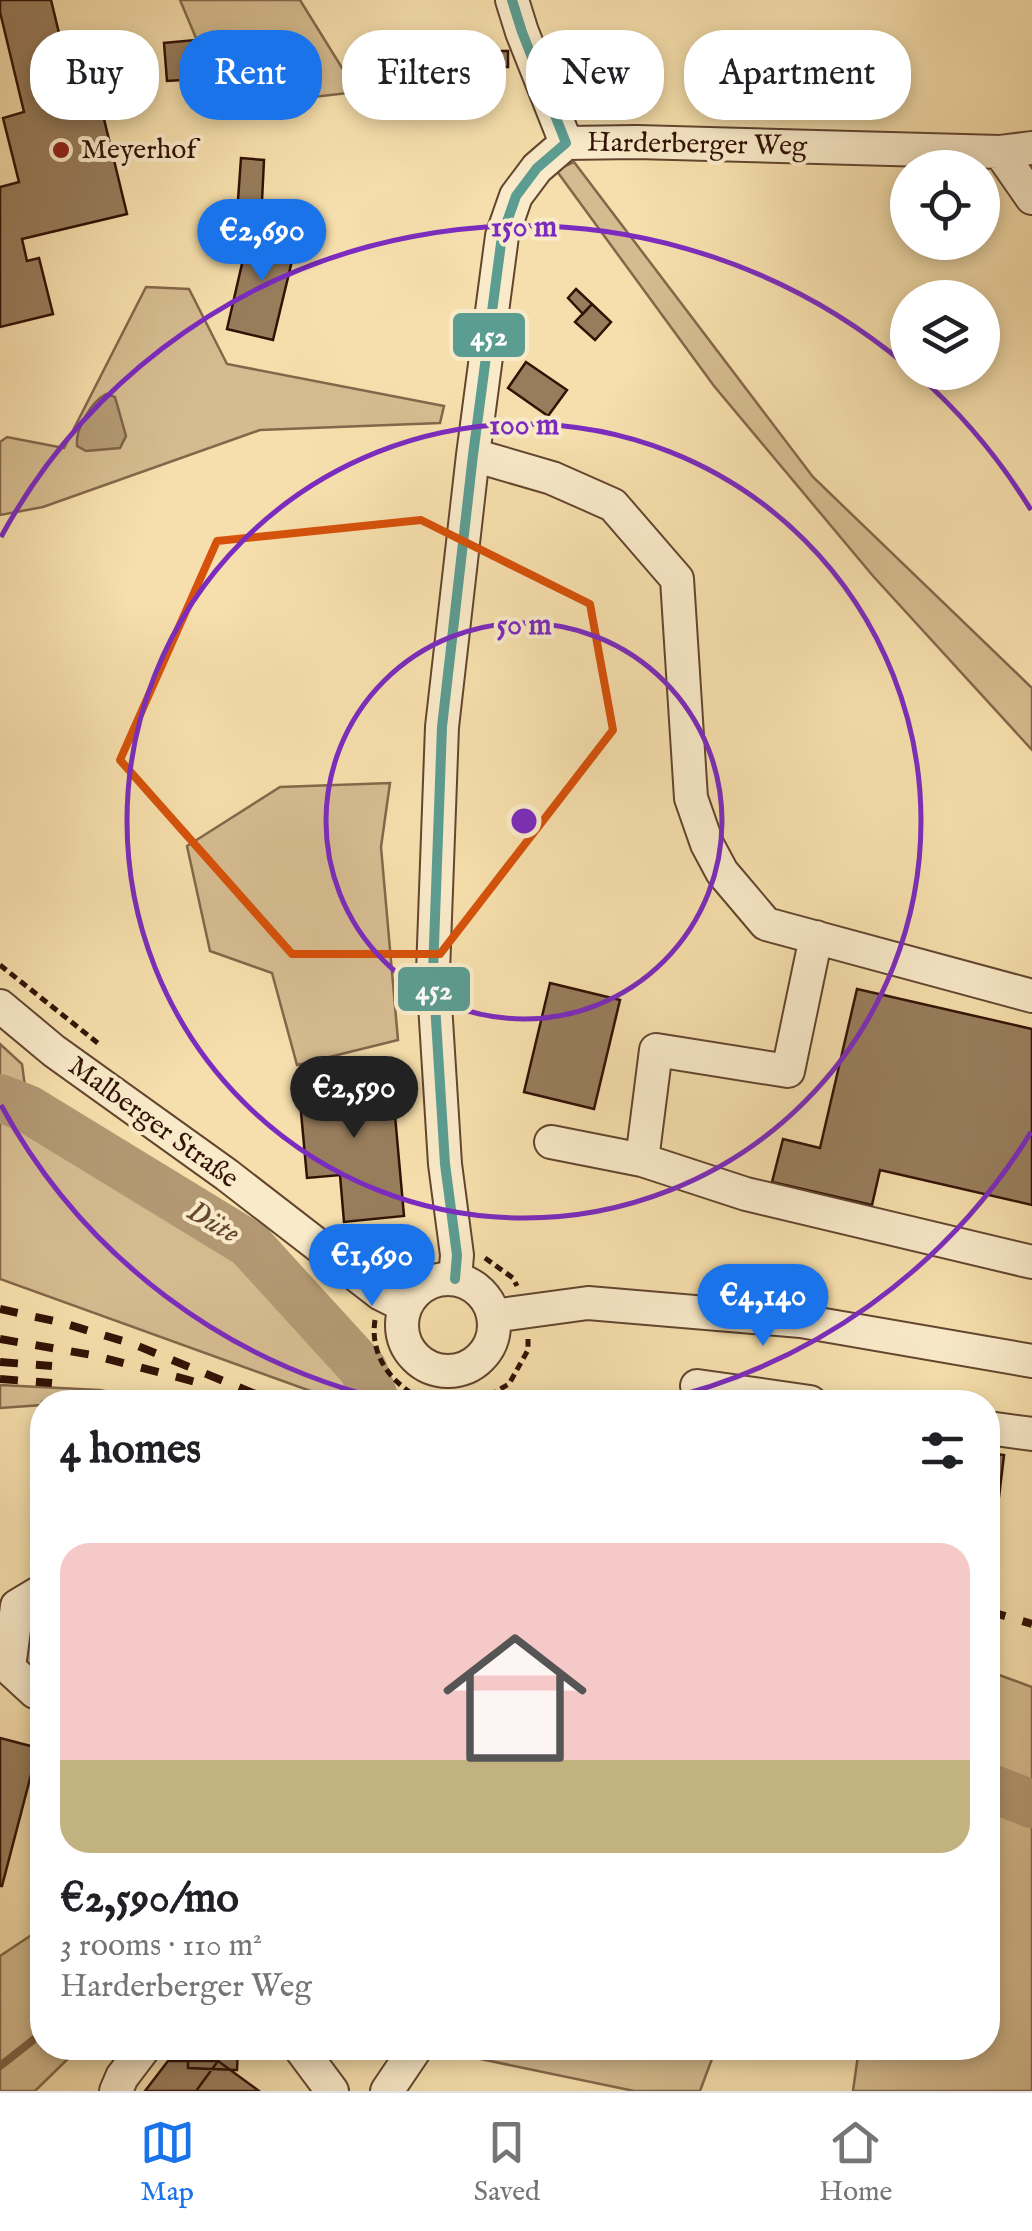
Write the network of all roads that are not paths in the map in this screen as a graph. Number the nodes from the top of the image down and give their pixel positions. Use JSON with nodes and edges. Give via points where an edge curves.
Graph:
{"nodes":[{"id":1,"x":512,"y":0,"type":"edge"},
{"id":2,"x":566,"y":143,"type":"junction"},
{"id":3,"x":1016,"y":150,"type":"edge"},
{"id":4,"x":1032,"y":198,"type":"edge"},
{"id":5,"x":473,"y":455,"type":"junction"},
{"id":6,"x":816,"y":938,"type":"junction"},
{"id":7,"x":1032,"y":996,"type":"edge"},
{"id":8,"x":0,"y":1006,"type":"edge"},
{"id":9,"x":551,"y":1142,"type":"dead end"},
{"id":10,"x":642,"y":1160,"type":"junction"},
{"id":11,"x":1032,"y":1262,"type":"edge"},
{"id":12,"x":455,"y":1280,"type":"junction"},
{"id":13,"x":405,"y":1306,"type":"junction"},
{"id":14,"x":493,"y":1316,"type":"junction"},
{"id":15,"x":1032,"y":1360,"type":"edge"},
{"id":16,"x":696,"y":1386,"type":"dead end"},
{"id":17,"x":452,"y":1387,"type":"edge"},
{"id":18,"x":724,"y":1390,"type":"edge"},
{"id":19,"x":1000,"y":1430,"type":"edge"},
{"id":20,"x":1032,"y":1434,"type":"edge"},
{"id":21,"x":30,"y":1598,"type":"edge"},
{"id":22,"x":30,"y":1687,"type":"edge"},
{"id":23,"x":135,"y":2060,"type":"edge"},
{"id":24,"x":309,"y":2060,"type":"edge"},
{"id":25,"x":408,"y":2060,"type":"edge"},
{"id":26,"x":116,"y":2091,"type":"edge"},
{"id":27,"x":332,"y":2091,"type":"edge"},
{"id":28,"x":388,"y":2091,"type":"edge"}],
"edges":[{"from":1,"to":2,"type":"street"},
{"from":2,"to":3,"type":"street","name":"Harderberger Weg"},
{"from":2,"to":5,"type":"street","name":"Harderberger Weg","via":[[516,196],[502,236]]},
{"from":3,"to":4,"type":"street"},
{"from":5,"to":6,"type":"street","via":[[552,478],[613,506],[677,579],[691,798],[708,844],[722,872],[766,924]]},
{"from":5,"to":12,"type":"street","name":"Harderberger Weg","via":[[442,726],[433,972]]},
{"from":6,"to":7,"type":"street"},
{"from":6,"to":10,"type":"street","via":[[788,1071],[656,1050]]},
{"from":8,"to":13,"type":"street","name":"Malberger Straße"},
{"from":9,"to":10,"type":"street"},
{"from":10,"to":11,"type":"street","via":[[746,1194]]},
{"from":12,"to":13,"type":"street","via":[[426,1284]]},
{"from":12,"to":14,"type":"street","via":[[482,1293]]},
{"from":13,"to":17,"type":"street","via":[[402,1337],[409,1352]]},
{"from":14,"to":15,"type":"street","via":[[588,1303],[801,1321]]},
{"from":14,"to":17,"type":"street","via":[[488,1350]]},
{"from":16,"to":18,"type":"street"},
{"from":19,"to":20,"type":"street"},
{"from":21,"to":22,"type":"street","via":[[17,1606],[9,1668]]},
{"from":23,"to":26,"type":"street"},
{"from":24,"to":27,"type":"street"},
{"from":25,"to":28,"type":"street"}]}
